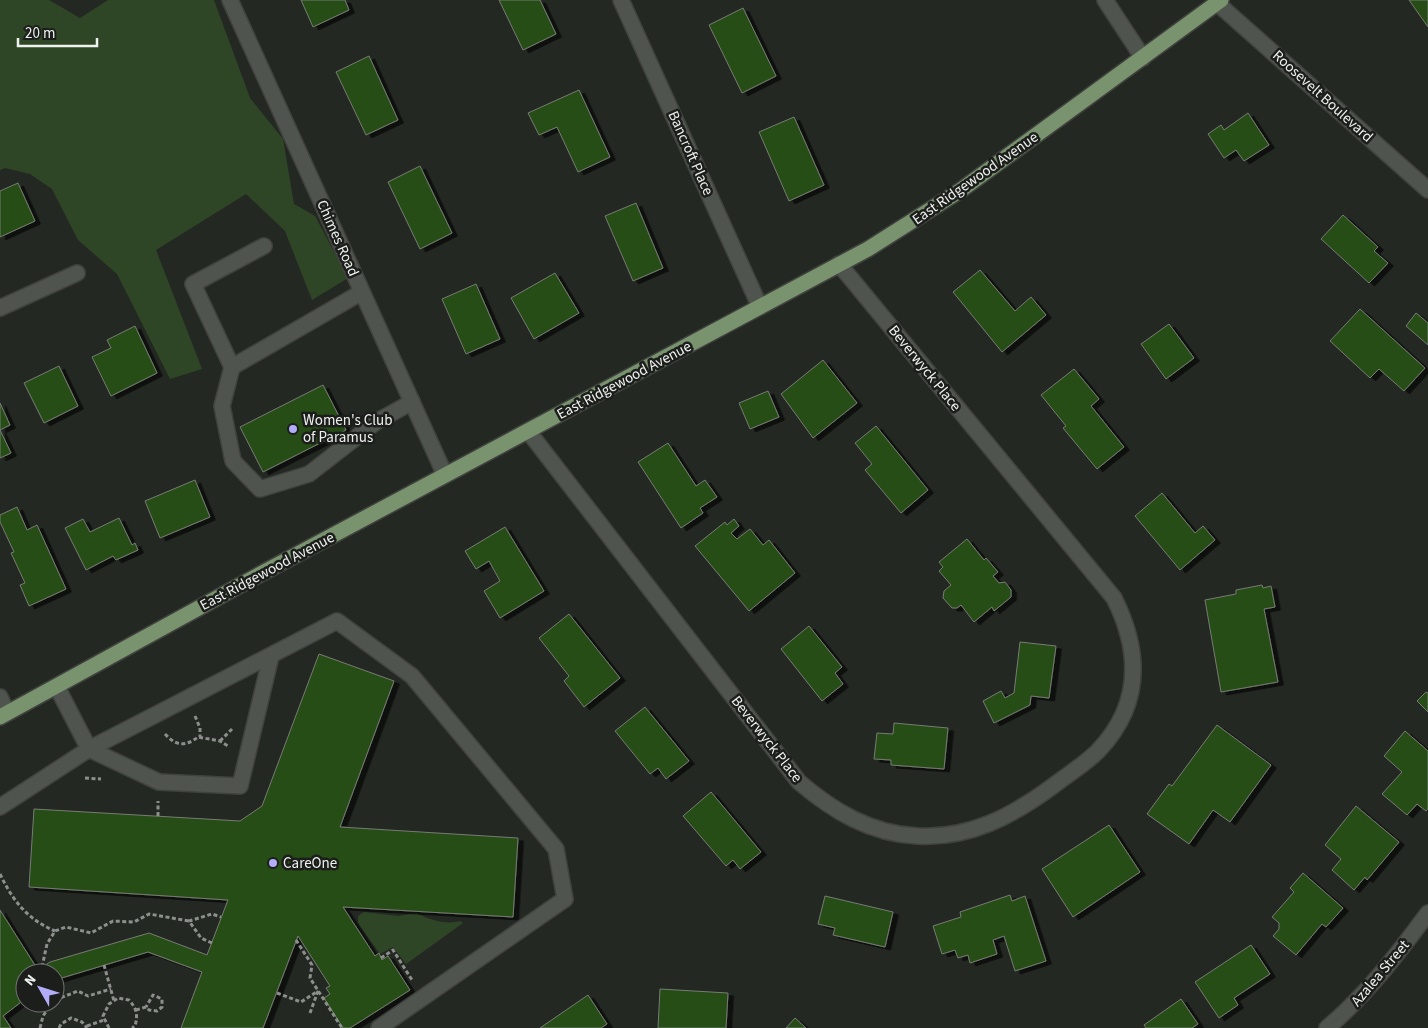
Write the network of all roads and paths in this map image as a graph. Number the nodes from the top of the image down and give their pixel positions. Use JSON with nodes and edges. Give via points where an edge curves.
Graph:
{"nodes":[{"id":1,"x":230,"y":0,"type":"edge"},
{"id":2,"x":621,"y":0,"type":"edge"},
{"id":3,"x":1105,"y":0,"type":"edge"},
{"id":4,"x":1219,"y":2,"type":"edge"},
{"id":5,"x":1143,"y":58,"type":"junction"},
{"id":6,"x":1428,"y":190,"type":"edge"},
{"id":7,"x":264,"y":246,"type":"dead end"},
{"id":8,"x":839,"y":264,"type":"junction"},
{"id":9,"x":77,"y":273,"type":"dead end"},
{"id":10,"x":362,"y":292,"type":"junction"},
{"id":11,"x":760,"y":307,"type":"junction"},
{"id":12,"x":0,"y":308,"type":"edge"},
{"id":13,"x":232,"y":367,"type":"junction"},
{"id":14,"x":412,"y":402,"type":"junction"},
{"id":15,"x":528,"y":430,"type":"junction"},
{"id":16,"x":445,"y":475,"type":"junction"},
{"id":17,"x":270,"y":656,"type":"junction"},
{"id":18,"x":58,"y":687,"type":"junction"},
{"id":19,"x":0,"y":697,"type":"edge"},
{"id":20,"x":193,"y":711,"type":"dead end"},
{"id":21,"x":4,"y":715,"type":"edge"},
{"id":22,"x":160,"y":728,"type":"dead end"},
{"id":23,"x":200,"y":737,"type":"junction"},
{"id":24,"x":89,"y":749,"type":"junction"},
{"id":25,"x":231,"y":751,"type":"dead end"},
{"id":26,"x":0,"y":807,"type":"edge"},
{"id":27,"x":0,"y":874,"type":"edge"},
{"id":28,"x":1428,"y":913,"type":"edge"},
{"id":29,"x":221,"y":917,"type":"dead end"},
{"id":30,"x":189,"y":921,"type":"junction"},
{"id":31,"x":55,"y":931,"type":"junction"},
{"id":32,"x":296,"y":940,"type":"dead end"},
{"id":33,"x":212,"y":943,"type":"dead end"},
{"id":34,"x":381,"y":958,"type":"dead end"},
{"id":35,"x":43,"y":963,"type":"edge"},
{"id":36,"x":104,"y":965,"type":"dead end"},
{"id":37,"x":412,"y":980,"type":"dead end"},
{"id":38,"x":111,"y":989,"type":"junction"},
{"id":39,"x":318,"y":991,"type":"junction"},
{"id":40,"x":276,"y":993,"type":"dead end"},
{"id":41,"x":65,"y":996,"type":"edge"},
{"id":42,"x":114,"y":1001,"type":"junction"},
{"id":43,"x":146,"y":1007,"type":"junction"},
{"id":44,"x":136,"y":1010,"type":"junction"},
{"id":45,"x":45,"y":1013,"type":"edge"},
{"id":46,"x":310,"y":1013,"type":"dead end"},
{"id":47,"x":104,"y":1020,"type":"junction"},
{"id":48,"x":87,"y":1027,"type":"edge"},
{"id":49,"x":40,"y":1028,"type":"edge"},
{"id":50,"x":59,"y":1028,"type":"edge"},
{"id":51,"x":109,"y":1028,"type":"edge"},
{"id":52,"x":132,"y":1028,"type":"edge"},
{"id":53,"x":342,"y":1028,"type":"edge"},
{"id":54,"x":379,"y":1028,"type":"edge"},
{"id":55,"x":1327,"y":1028,"type":"edge"}],
"edges":[{"from":1,"to":10,"type":"street","name":"Chimes Road"},
{"from":2,"to":11,"type":"street","name":"Bancroft Place"},
{"from":3,"to":5,"type":"street"},
{"from":4,"to":5,"type":"main road","name":"East Ridgewood Avenue"},
{"from":4,"to":6,"type":"street","name":"Roosevelt Boulevard"},
{"from":5,"to":8,"type":"main road","name":"East Ridgewood Avenue","via":[[962,190],[899,231]]},
{"from":7,"to":13,"type":"street","via":[[193,284]]},
{"from":8,"to":11,"type":"main road","name":"East Ridgewood Avenue"},
{"from":8,"to":15,"type":"street","name":"Beverwyck Place","via":[[1114,598],[1126,622],[1133,648],[1134,676],[1128,703],[1117,728],[1097,752],[1023,808],[993,824],[957,834],[917,836],[884,831],[854,821],[825,804],[799,782]]},
{"from":9,"to":12,"type":"street"},
{"from":10,"to":13,"type":"street"},
{"from":10,"to":14,"type":"street","name":"Chimes Road"},
{"from":11,"to":15,"type":"main road","name":"East Ridgewood Avenue"},
{"from":13,"to":14,"type":"street","via":[[222,406],[233,461],[260,489],[309,474],[376,422]]},
{"from":14,"to":16,"type":"street","name":"Chimes Road"},
{"from":15,"to":16,"type":"main road","name":"East Ridgewood Avenue"},
{"from":16,"to":18,"type":"main road","name":"East Ridgewood Avenue"},
{"from":17,"to":24,"type":"street"},
{"from":17,"to":24,"type":"street","via":[[240,786],[159,782]]},
{"from":17,"to":54,"type":"street","via":[[337,621],[412,676],[556,849],[565,899]]},
{"from":18,"to":21,"type":"main road","name":"East Ridgewood Avenue"},
{"from":18,"to":24,"type":"street"},
{"from":19,"to":21,"type":"street"},
{"from":20,"to":23,"type":"path","via":[[199,722]]},
{"from":22,"to":23,"type":"path","via":[[179,745]]},
{"from":23,"to":25,"type":"path","via":[[220,741]]},
{"from":24,"to":26,"type":"street"},
{"from":27,"to":31,"type":"path","via":[[25,913]]},
{"from":28,"to":55,"type":"street","name":"Azalea Street","via":[[1385,971],[1355,1004]]},
{"from":29,"to":30,"type":"path","via":[[212,914]]},
{"from":30,"to":31,"type":"path","via":[[149,914],[134,922],[113,921],[91,933],[66,927]]},
{"from":30,"to":33,"type":"path","via":[[201,938]]},
{"from":31,"to":35,"type":"path","via":[[47,944]]},
{"from":32,"to":39,"type":"path","via":[[312,965],[310,978]]},
{"from":34,"to":37,"type":"path","via":[[393,950]]},
{"from":36,"to":38,"type":"path"},
{"from":38,"to":41,"type":"path","via":[[88,996],[78,991]]},
{"from":38,"to":42,"type":"path"},
{"from":39,"to":40,"type":"path","via":[[301,1002]]},
{"from":39,"to":46,"type":"path"},
{"from":39,"to":53,"type":"path"},
{"from":42,"to":44,"type":"path","via":[[118,998],[129,1000]]},
{"from":42,"to":47,"type":"path","via":[[108,1004]]},
{"from":43,"to":43,"type":"path","via":[[157,1011],[162,1006],[162,999],[154,995]]},
{"from":43,"to":44,"type":"path"},
{"from":44,"to":52,"type":"path","via":[[138,1016]]},
{"from":45,"to":49,"type":"path"},
{"from":47,"to":48,"type":"path"},
{"from":47,"to":51,"type":"path"},
{"from":48,"to":50,"type":"path","via":[[71,1018]]}]}
